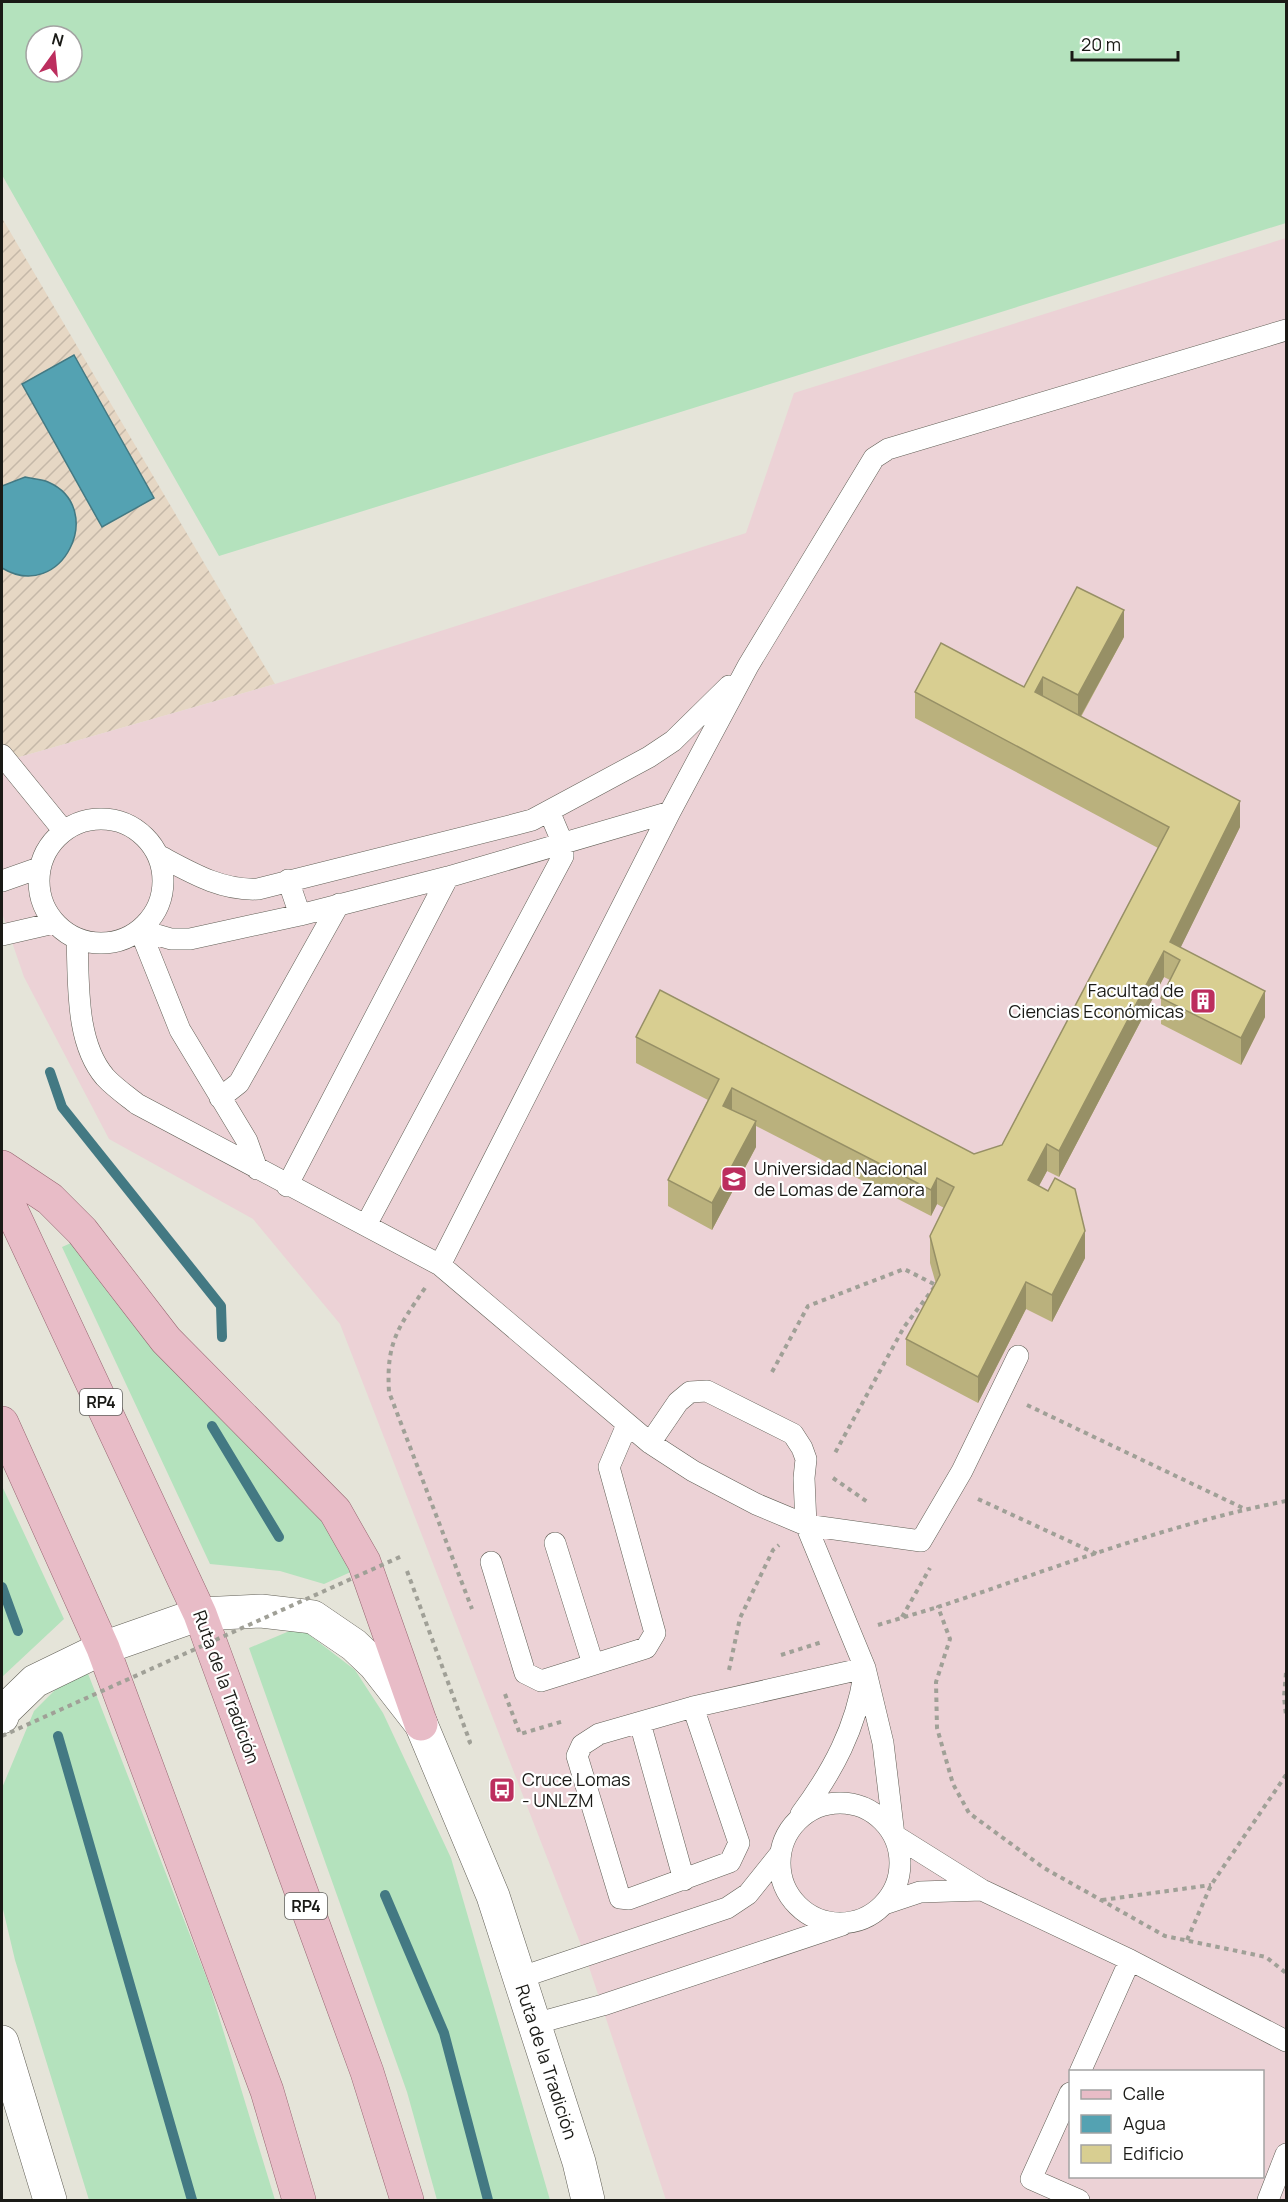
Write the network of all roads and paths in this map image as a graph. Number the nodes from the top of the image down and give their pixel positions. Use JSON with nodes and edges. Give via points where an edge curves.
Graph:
{"nodes":[{"id":1,"x":1287,"y":330,"type":"edge"},
{"id":2,"x":748,"y":666,"type":"junction"},
{"id":3,"x":2,"y":755,"type":"edge"},
{"id":4,"x":549,"y":811,"type":"junction"},
{"id":5,"x":670,"y":812,"type":"junction"},
{"id":6,"x":63,"y":830,"type":"junction"},
{"id":7,"x":563,"y":844,"type":"junction"},
{"id":8,"x":158,"y":855,"type":"junction"},
{"id":9,"x":39,"y":868,"type":"junction"},
{"id":10,"x":448,"y":877,"type":"junction"},
{"id":11,"x":288,"y":880,"type":"junction"},
{"id":12,"x":2,"y":881,"type":"edge"},
{"id":13,"x":339,"y":904,"type":"junction"},
{"id":14,"x":300,"y":915,"type":"junction"},
{"id":15,"x":54,"y":923,"type":"junction"},
{"id":16,"x":140,"y":930,"type":"junction"},
{"id":17,"x":2,"y":935,"type":"edge"},
{"id":18,"x":77,"y":939,"type":"junction"},
{"id":19,"x":220,"y":1098,"type":"junction"},
{"id":20,"x":2,"y":1167,"type":"edge"},
{"id":21,"x":256,"y":1169,"type":"junction"},
{"id":22,"x":287,"y":1186,"type":"junction"},
{"id":23,"x":2,"y":1190,"type":"edge"},
{"id":24,"x":366,"y":1225,"type":"junction"},
{"id":25,"x":440,"y":1265,"type":"junction"},
{"id":26,"x":1018,"y":1356,"type":"dead end"},
{"id":27,"x":772,"y":1372,"type":"dead end"},
{"id":28,"x":1021,"y":1402,"type":"dead end"},
{"id":29,"x":2,"y":1423,"type":"edge"},
{"id":30,"x":627,"y":1425,"type":"junction"},
{"id":31,"x":650,"y":1443,"type":"junction"},
{"id":32,"x":831,"y":1462,"type":"dead end"},
{"id":33,"x":825,"y":1472,"type":"dead end"},
{"id":34,"x":952,"y":1484,"type":"junction"},
{"id":35,"x":1287,"y":1501,"type":"edge"},
{"id":36,"x":872,"y":1505,"type":"dead end"},
{"id":37,"x":1245,"y":1509,"type":"junction"},
{"id":38,"x":807,"y":1525,"type":"junction"},
{"id":39,"x":555,"y":1543,"type":"dead end"},
{"id":40,"x":1097,"y":1554,"type":"junction"},
{"id":41,"x":491,"y":1562,"type":"dead end"},
{"id":42,"x":938,"y":1607,"type":"junction"},
{"id":43,"x":200,"y":1614,"type":"junction"},
{"id":44,"x":902,"y":1617,"type":"dead end"},
{"id":45,"x":428,"y":1623,"type":"dead end"},
{"id":46,"x":103,"y":1648,"type":"junction"},
{"id":47,"x":593,"y":1664,"type":"junction"},
{"id":48,"x":865,"y":1668,"type":"junction"},
{"id":49,"x":729,"y":1671,"type":"dead end"},
{"id":50,"x":1287,"y":1673,"type":"edge"},
{"id":51,"x":693,"y":1707,"type":"junction"},
{"id":52,"x":1287,"y":1715,"type":"edge"},
{"id":53,"x":2,"y":1717,"type":"edge"},
{"id":54,"x":640,"y":1723,"type":"junction"},
{"id":55,"x":421,"y":1724,"type":"junction"},
{"id":56,"x":2,"y":1736,"type":"edge"},
{"id":57,"x":1287,"y":1775,"type":"edge"},
{"id":58,"x":798,"y":1818,"type":"junction"},
{"id":59,"x":894,"y":1835,"type":"junction"},
{"id":60,"x":780,"y":1854,"type":"junction"},
{"id":61,"x":684,"y":1880,"type":"junction"},
{"id":62,"x":1211,"y":1885,"type":"junction"},
{"id":63,"x":982,"y":1890,"type":"junction"},
{"id":64,"x":1101,"y":1900,"type":"junction"},
{"id":65,"x":887,"y":1902,"type":"junction"},
{"id":66,"x":847,"y":1923,"type":"junction"},
{"id":67,"x":1187,"y":1940,"type":"junction"},
{"id":68,"x":1130,"y":1960,"type":"junction"},
{"id":69,"x":1287,"y":1973,"type":"edge"},
{"id":70,"x":519,"y":1978,"type":"junction"},
{"id":71,"x":534,"y":2024,"type":"junction"},
{"id":72,"x":1287,"y":2041,"type":"edge"},
{"id":73,"x":2,"y":2042,"type":"edge"},
{"id":74,"x":1081,"y":2070,"type":"edge"},
{"id":75,"x":1069,"y":2097,"type":"edge"},
{"id":76,"x":1287,"y":2154,"type":"edge"},
{"id":77,"x":50,"y":2200,"type":"edge"},
{"id":78,"x":299,"y":2200,"type":"edge"},
{"id":79,"x":407,"y":2200,"type":"edge"},
{"id":80,"x":588,"y":2200,"type":"edge"},
{"id":81,"x":1079,"y":2200,"type":"edge"},
{"id":82,"x":1268,"y":2200,"type":"edge"}],
"edges":[{"from":1,"to":2,"type":"lane","via":[[888,449],[874,458]]},
{"from":2,"to":4,"type":"lane","via":[[673,741]]},
{"from":2,"to":5,"type":"lane"},
{"from":3,"to":6,"type":"lane"},
{"from":4,"to":7,"type":"lane"},
{"from":4,"to":11,"type":"lane","via":[[513,825]]},
{"from":5,"to":7,"type":"lane"},
{"from":5,"to":25,"type":"lane"},
{"from":6,"to":8,"type":"lane","via":[[77,822],[109,819],[138,831]]},
{"from":6,"to":9,"type":"lane","via":[[47,846]]},
{"from":7,"to":10,"type":"lane"},
{"from":7,"to":24,"type":"lane","via":[[562,856]]},
{"from":8,"to":11,"type":"lane","via":[[216,884],[239,890]]},
{"from":8,"to":16,"type":"lane","via":[[163,879],[160,904]]},
{"from":9,"to":12,"type":"lane"},
{"from":9,"to":15,"type":"lane","via":[[41,897]]},
{"from":10,"to":13,"type":"lane"},
{"from":10,"to":22,"type":"lane"},
{"from":11,"to":14,"type":"lane"},
{"from":13,"to":14,"type":"lane"},
{"from":13,"to":19,"type":"lane","via":[[239,1083]]},
{"from":14,"to":16,"type":"lane","via":[[190,939],[171,939]]},
{"from":15,"to":17,"type":"lane"},
{"from":15,"to":18,"type":"lane"},
{"from":16,"to":18,"type":"lane","via":[[128,940],[110,943]]},
{"from":16,"to":19,"type":"lane","via":[[180,1030]]},
{"from":18,"to":21,"type":"lane","via":[[86,1034],[91,1055],[105,1077],[137,1104]]},
{"from":19,"to":21,"type":"lane","via":[[247,1141]]},
{"from":20,"to":55,"type":"main road","via":[[50,1199],[82,1231],[166,1340],[335,1511],[364,1562]]},
{"from":21,"to":22,"type":"lane"},
{"from":22,"to":24,"type":"lane"},
{"from":23,"to":43,"type":"main road","name":"Ruta de la Tradición","number":"RP4"},
{"from":24,"to":25,"type":"lane"},
{"from":25,"to":30,"type":"lane"},
{"from":26,"to":34,"type":"lane"},
{"from":27,"to":32,"type":"path","via":[[808,1306],[904,1269],[936,1285],[904,1327]]},
{"from":28,"to":37,"type":"path"},
{"from":29,"to":46,"type":"main road"},
{"from":30,"to":31,"type":"lane"},
{"from":30,"to":47,"type":"lane","via":[[609,1467],[655,1633],[646,1648]]},
{"from":31,"to":38,"type":"lane","via":[[693,1472]]},
{"from":31,"to":38,"type":"lane","via":[[678,1402],[690,1392],[707,1391],[793,1434],[806,1459]]},
{"from":33,"to":36,"type":"path"},
{"from":34,"to":38,"type":"lane","via":[[921,1540]]},
{"from":34,"to":40,"type":"path"},
{"from":35,"to":37,"type":"path"},
{"from":37,"to":40,"type":"path"},
{"from":38,"to":48,"type":"lane"},
{"from":38,"to":49,"type":"path","via":[[773,1550],[740,1618]]},
{"from":39,"to":47,"type":"lane"},
{"from":40,"to":42,"type":"path"},
{"from":41,"to":47,"type":"lane","via":[[525,1673],[541,1681]]},
{"from":42,"to":44,"type":"path"},
{"from":42,"to":64,"type":"path","via":[[950,1639],[936,1682],[937,1728],[952,1784],[969,1813],[1010,1845]]},
{"from":43,"to":46,"type":"main road","name":"Ruta de la Tradición"},
{"from":43,"to":55,"type":"main road","name":"Ruta de la Tradición","via":[[261,1611],[313,1617],[375,1665]]},
{"from":43,"to":79,"type":"main road","name":"Ruta de la Tradición","number":"RP4","via":[[367,2072]]},
{"from":45,"to":56,"type":"path","bridge":true,"via":[[402,1557]]},
{"from":46,"to":53,"type":"main road","name":"Ruta de la Tradición","via":[[35,1681]]},
{"from":46,"to":78,"type":"main road","via":[[267,2091]]},
{"from":48,"to":51,"type":"lane"},
{"from":48,"to":58,"type":"lane","via":[[859,1706],[839,1757]]},
{"from":48,"to":59,"type":"lane","via":[[883,1743]]},
{"from":50,"to":52,"type":"path"},
{"from":51,"to":54,"type":"lane"},
{"from":51,"to":61,"type":"lane","via":[[739,1843],[730,1862]]},
{"from":54,"to":61,"type":"lane"},
{"from":54,"to":61,"type":"lane","via":[[599,1734],[582,1745],[577,1756],[620,1898],[629,1899]]},
{"from":55,"to":70,"type":"main road","name":"Ruta de la Tradición","via":[[493,1896]]},
{"from":57,"to":62,"type":"path"},
{"from":58,"to":59,"type":"lane","via":[[827,1803],[848,1802],[879,1816]]},
{"from":58,"to":60,"type":"lane"},
{"from":59,"to":63,"type":"lane"},
{"from":59,"to":65,"type":"lane","via":[[901,1855],[900,1876]]},
{"from":60,"to":66,"type":"lane","via":[[780,1875],[788,1895],[803,1911],[826,1922]]},
{"from":60,"to":70,"type":"lane","via":[[748,1894],[727,1908]]},
{"from":62,"to":64,"type":"path"},
{"from":62,"to":67,"type":"path"},
{"from":63,"to":65,"type":"lane","via":[[920,1892]]},
{"from":63,"to":68,"type":"lane"},
{"from":64,"to":67,"type":"path","via":[[1165,1936]]},
{"from":65,"to":66,"type":"lane","via":[[870,1916]]},
{"from":66,"to":71,"type":"lane","via":[[603,2005]]},
{"from":67,"to":69,"type":"path","via":[[1266,1957]]},
{"from":68,"to":72,"type":"lane"},
{"from":68,"to":74,"type":"lane"},
{"from":70,"to":71,"type":"main road","name":"Ruta de la Tradición"},
{"from":71,"to":80,"type":"main road","name":"Ruta de la Tradición"},
{"from":73,"to":77,"type":"main road"},
{"from":75,"to":81,"type":"lane","via":[[1031,2179]]},
{"from":76,"to":82,"type":"lane"}]}
